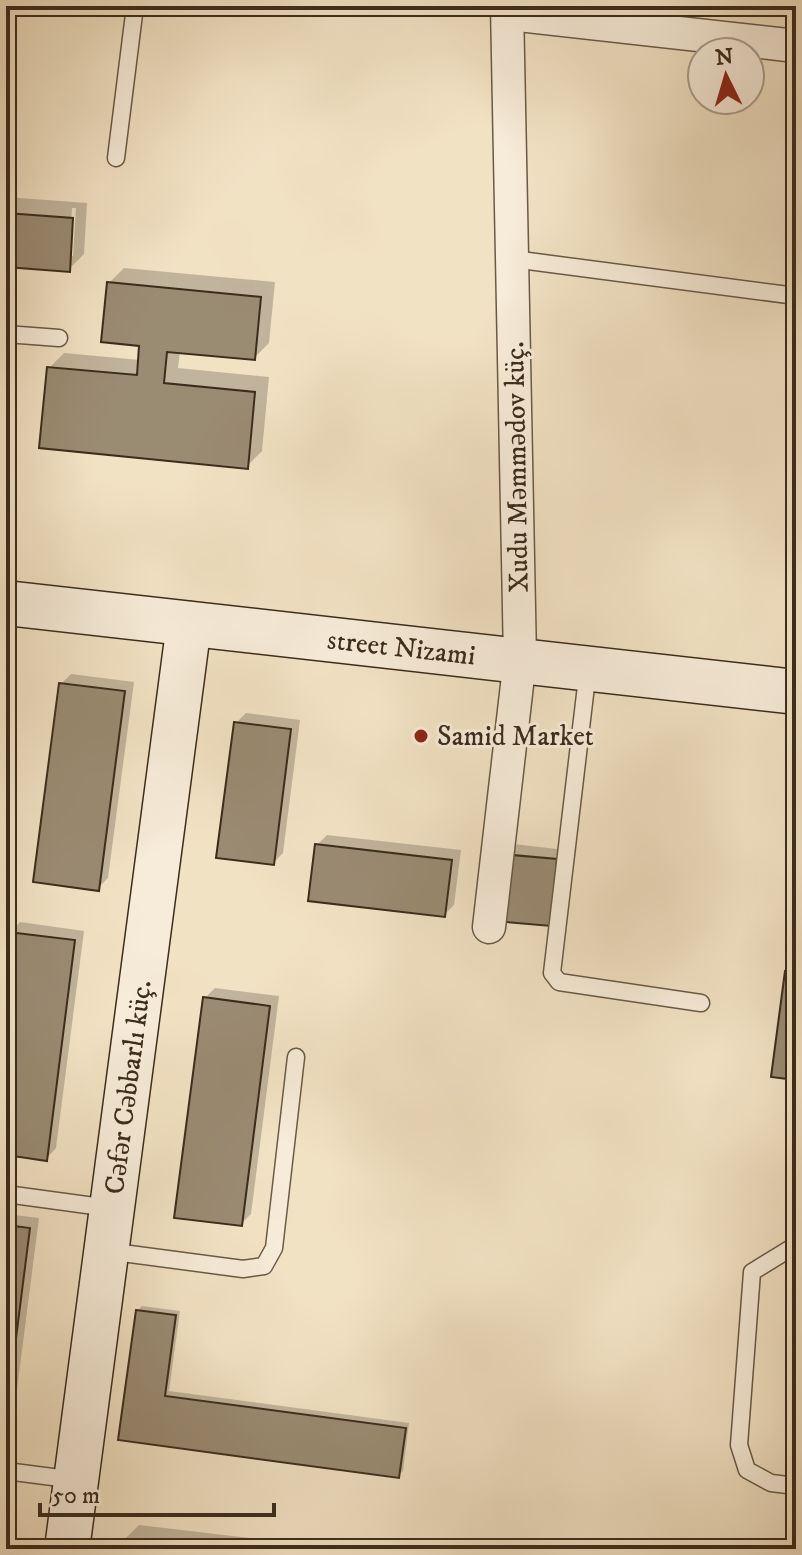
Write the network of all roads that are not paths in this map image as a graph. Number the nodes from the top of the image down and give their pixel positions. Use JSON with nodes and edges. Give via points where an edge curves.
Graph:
{"nodes":[{"id":1,"x":135,"y":6,"type":"edge"},
{"id":2,"x":508,"y":10,"type":"edge"},
{"id":3,"x":796,"y":46,"type":"edge"},
{"id":4,"x":116,"y":158,"type":"dead end"},
{"id":5,"x":513,"y":259,"type":"junction"},
{"id":6,"x":796,"y":296,"type":"edge"},
{"id":7,"x":6,"y":334,"type":"edge"},
{"id":8,"x":59,"y":338,"type":"dead end"},
{"id":9,"x":6,"y":603,"type":"edge"},
{"id":10,"x":189,"y":624,"type":"junction"},
{"id":11,"x":520,"y":659,"type":"junction"},
{"id":12,"x":589,"y":667,"type":"junction"},
{"id":13,"x":796,"y":692,"type":"edge"},
{"id":14,"x":489,"y":927,"type":"dead end"},
{"id":15,"x":701,"y":1003,"type":"dead end"},
{"id":16,"x":296,"y":1057,"type":"dead end"},
{"id":17,"x":6,"y":1194,"type":"edge"},
{"id":18,"x":111,"y":1208,"type":"junction"},
{"id":19,"x":796,"y":1245,"type":"edge"},
{"id":20,"x":105,"y":1251,"type":"junction"},
{"id":21,"x":6,"y":1471,"type":"edge"},
{"id":22,"x":76,"y":1480,"type":"junction"},
{"id":23,"x":796,"y":1486,"type":"edge"},
{"id":24,"x":67,"y":1549,"type":"edge"}],
"edges":[{"from":1,"to":4,"type":"lane"},
{"from":2,"to":3,"type":"street"},
{"from":2,"to":5,"type":"street","name":"Xudu Məmmədov küç."},
{"from":5,"to":6,"type":"lane"},
{"from":5,"to":11,"type":"street","name":"Xudu Məmmədov küç."},
{"from":7,"to":8,"type":"lane"},
{"from":9,"to":10,"type":"street","name":"street Nizami"},
{"from":10,"to":11,"type":"street","name":"street Nizami"},
{"from":10,"to":18,"type":"street","name":"Cəfər Cəbbarlı küç."},
{"from":11,"to":12,"type":"street","name":"street Nizami"},
{"from":11,"to":14,"type":"street","name":"Xudu Məmmədov küç."},
{"from":12,"to":13,"type":"street","name":"street Nizami"},
{"from":12,"to":15,"type":"lane","via":[[552,973],[559,982]]},
{"from":16,"to":20,"type":"lane","via":[[274,1248],[264,1266],[243,1269]]},
{"from":17,"to":18,"type":"lane"},
{"from":18,"to":20,"type":"street","name":"Cəfər Cəbbarlı küç."},
{"from":19,"to":23,"type":"lane","via":[[752,1272],[739,1445],[747,1470],[771,1483]]},
{"from":20,"to":22,"type":"street","name":"Cəfər Cəbbarlı küç."},
{"from":21,"to":22,"type":"lane"},
{"from":22,"to":24,"type":"street","name":"Cəfər Cəbbarlı küç."}]}
